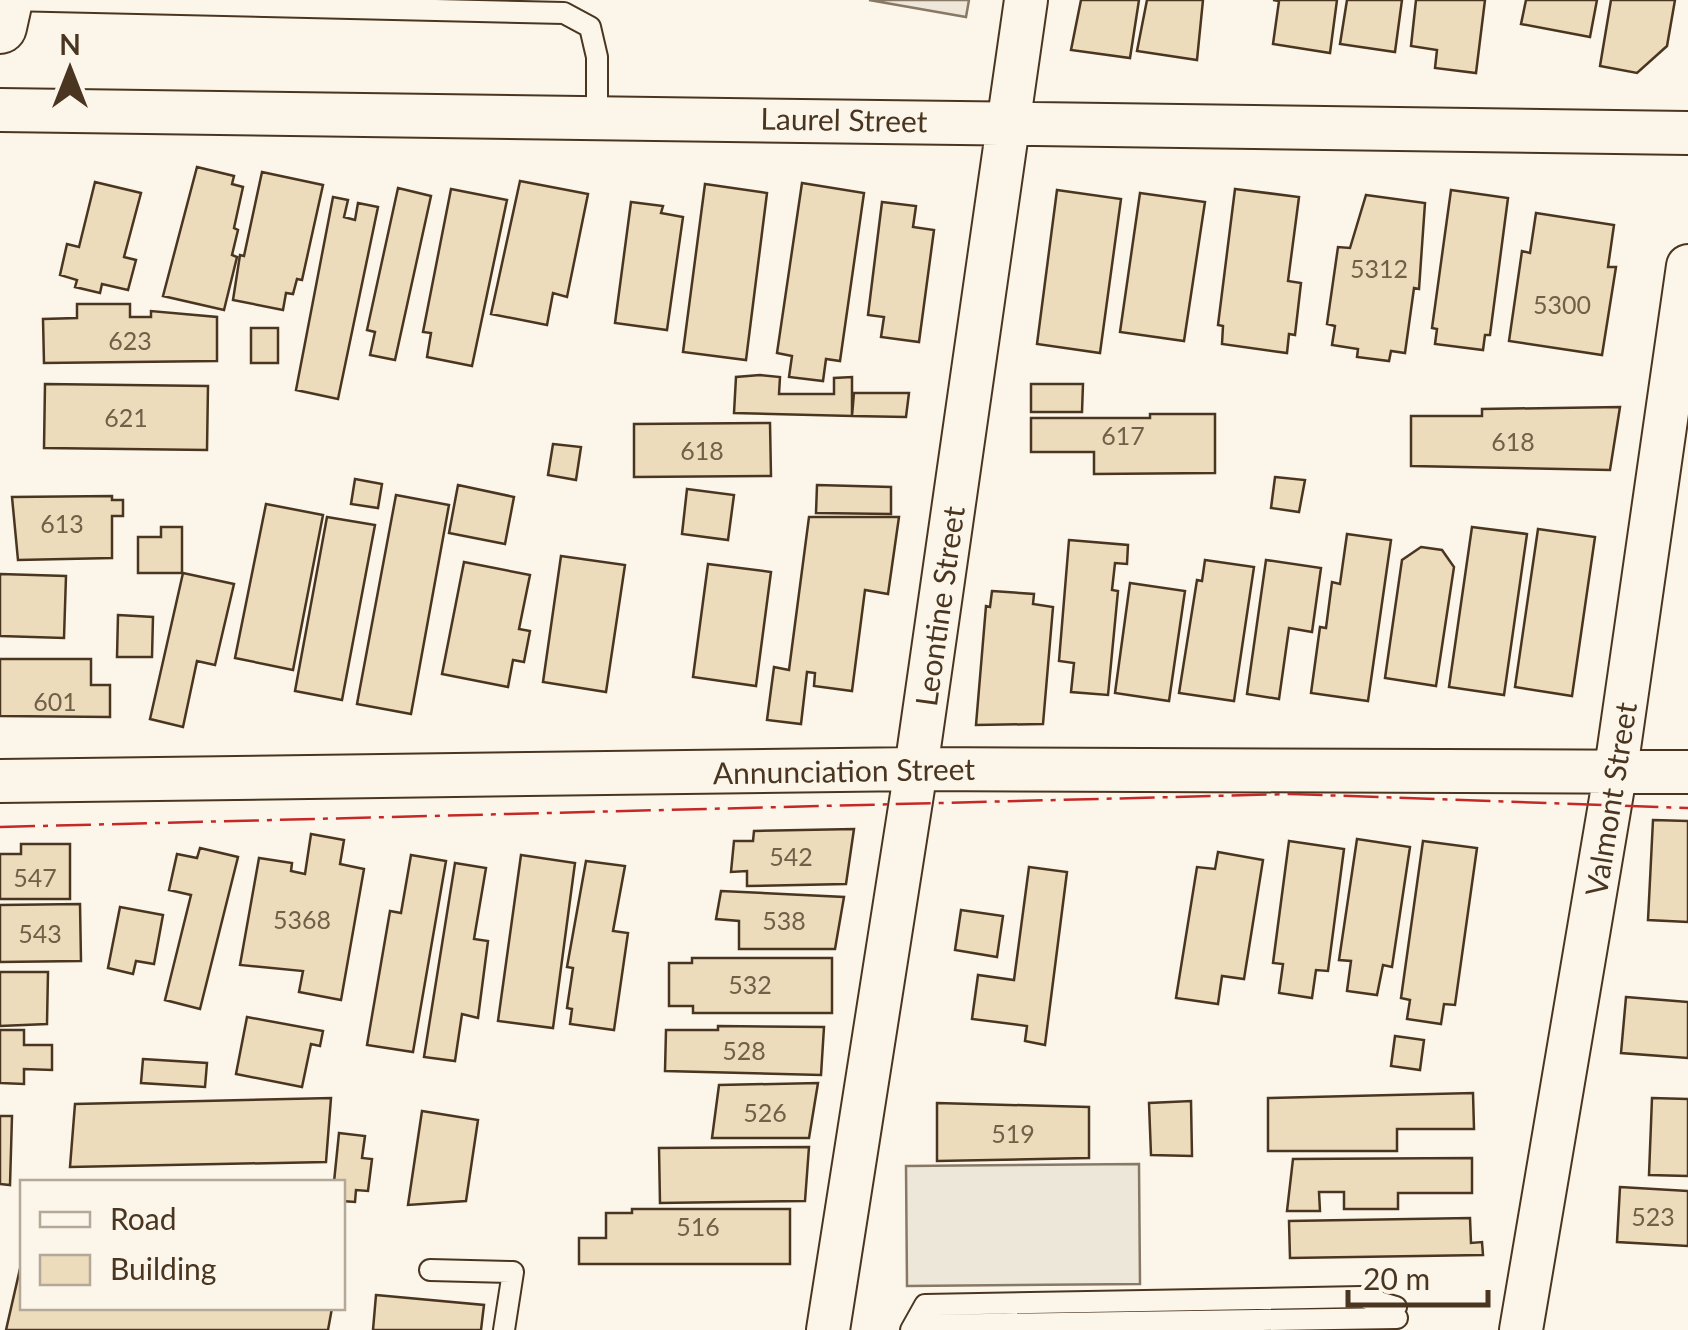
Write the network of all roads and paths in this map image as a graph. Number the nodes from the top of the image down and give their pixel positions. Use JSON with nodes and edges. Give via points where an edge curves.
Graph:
{"nodes":[{"id":1,"x":6,"y":0,"type":"edge"},
{"id":2,"x":1026,"y":0,"type":"edge"},
{"id":3,"x":0,"y":28,"type":"edge"},
{"id":4,"x":0,"y":110,"type":"edge"},
{"id":5,"x":597,"y":116,"type":"junction"},
{"id":6,"x":1007,"y":121,"type":"junction"},
{"id":7,"x":1688,"y":133,"type":"edge"},
{"id":8,"x":1688,"y":266,"type":"edge"},
{"id":9,"x":916,"y":769,"type":"junction"},
{"id":10,"x":1616,"y":769,"type":"junction"},
{"id":11,"x":1688,"y":772,"type":"edge"},
{"id":12,"x":0,"y":781,"type":"edge"},
{"id":13,"x":430,"y":1270,"type":"dead end"},
{"id":14,"x":504,"y":1330,"type":"edge"},
{"id":15,"x":828,"y":1330,"type":"edge"},
{"id":16,"x":912,"y":1330,"type":"edge"},
{"id":17,"x":920,"y":1330,"type":"edge"},
{"id":18,"x":1521,"y":1330,"type":"edge"}],
"edges":[{"from":1,"to":3,"type":"street"},
{"from":1,"to":5,"type":"lane","via":[[564,14],[590,27]]},
{"from":2,"to":6,"type":"street","name":"Leontine Street"},
{"from":4,"to":5,"type":"street","name":"Laurel Street"},
{"from":5,"to":6,"type":"street","name":"Laurel Street"},
{"from":6,"to":7,"type":"street","name":"Laurel Street"},
{"from":6,"to":9,"type":"street","name":"Leontine Street"},
{"from":8,"to":10,"type":"street","name":"Valmont Street"},
{"from":9,"to":10,"type":"street","name":"Annunciation Street"},
{"from":9,"to":12,"type":"street","name":"Annunciation Street"},
{"from":9,"to":15,"type":"street","name":"Leontine Street"},
{"from":10,"to":11,"type":"street","name":"Annunciation Street"},
{"from":10,"to":18,"type":"street","name":"Valmont Street"},
{"from":13,"to":14,"type":"lane","via":[[513,1272]]},
{"from":16,"to":17,"type":"lane","via":[[925,1304],[1362,1297],[1396,1313]]}]}
